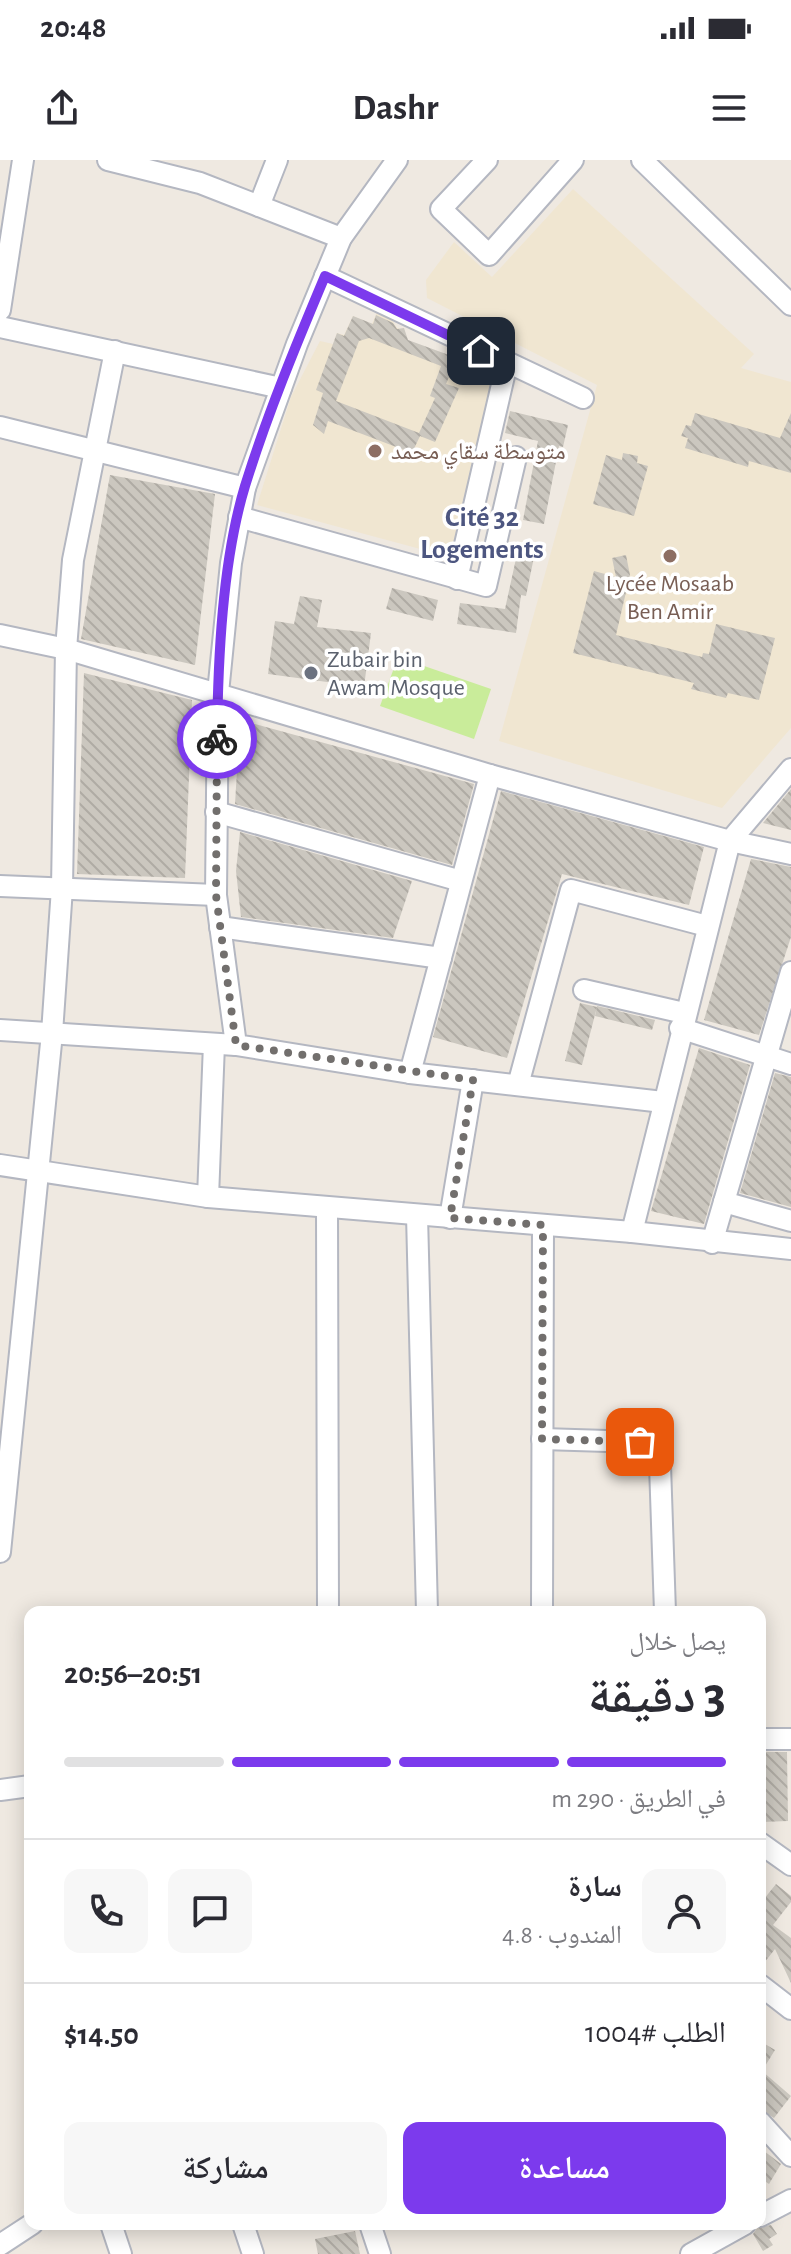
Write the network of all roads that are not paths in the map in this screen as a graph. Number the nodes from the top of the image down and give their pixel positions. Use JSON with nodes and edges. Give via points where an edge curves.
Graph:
{"nodes":[{"id":1,"x":23,"y":160,"type":"edge"},
{"id":2,"x":108,"y":160,"type":"edge"},
{"id":3,"x":277,"y":160,"type":"edge"},
{"id":4,"x":397,"y":160,"type":"edge"},
{"id":5,"x":487,"y":160,"type":"edge"},
{"id":6,"x":573,"y":160,"type":"edge"},
{"id":7,"x":642,"y":160,"type":"edge"},
{"id":8,"x":259,"y":206,"type":"junction"},
{"id":9,"x":6,"y":226,"type":"edge"},
{"id":10,"x":341,"y":238,"type":"junction"},
{"id":11,"x":325,"y":276,"type":"junction"},
{"id":12,"x":791,"y":305,"type":"edge"},
{"id":13,"x":0,"y":310,"type":"edge"},
{"id":14,"x":0,"y":327,"type":"edge"},
{"id":15,"x":115,"y":351,"type":"junction"},
{"id":16,"x":507,"y":363,"type":"junction"},
{"id":17,"x":281,"y":388,"type":"junction"},
{"id":18,"x":583,"y":398,"type":"dead end"},
{"id":19,"x":0,"y":427,"type":"edge"},
{"id":20,"x":94,"y":451,"type":"junction"},
{"id":21,"x":516,"y":457,"type":"dead end"},
{"id":22,"x":245,"y":488,"type":"junction"},
{"id":23,"x":239,"y":517,"type":"junction"},
{"id":24,"x":457,"y":579,"type":"junction"},
{"id":25,"x":0,"y":635,"type":"edge"},
{"id":26,"x":66,"y":649,"type":"junction"},
{"id":27,"x":218,"y":693,"type":"junction"},
{"id":28,"x":791,"y":769,"type":"edge"},
{"id":29,"x":490,"y":775,"type":"junction"},
{"id":30,"x":216,"y":812,"type":"junction"},
{"id":31,"x":730,"y":841,"type":"junction"},
{"id":32,"x":791,"y":854,"type":"edge"},
{"id":33,"x":461,"y":881,"type":"junction"},
{"id":34,"x":0,"y":886,"type":"edge"},
{"id":35,"x":62,"y":888,"type":"junction"},
{"id":36,"x":216,"y":895,"type":"junction"},
{"id":37,"x":707,"y":926,"type":"junction"},
{"id":38,"x":220,"y":927,"type":"junction"},
{"id":39,"x":441,"y":958,"type":"junction"},
{"id":40,"x":791,"y":972,"type":"edge"},
{"id":41,"x":584,"y":990,"type":"dead end"},
{"id":42,"x":682,"y":1020,"type":"junction"},
{"id":43,"x":0,"y":1030,"type":"edge"},
{"id":44,"x":52,"y":1033,"type":"junction"},
{"id":45,"x":214,"y":1044,"type":"junction"},
{"id":46,"x":236,"y":1045,"type":"junction"},
{"id":47,"x":767,"y":1057,"type":"junction"},
{"id":48,"x":791,"y":1064,"type":"edge"},
{"id":49,"x":410,"y":1073,"type":"junction"},
{"id":50,"x":473,"y":1080,"type":"junction"},
{"id":51,"x":518,"y":1085,"type":"junction"},
{"id":52,"x":663,"y":1102,"type":"junction"},
{"id":53,"x":0,"y":1165,"type":"edge"},
{"id":54,"x":39,"y":1172,"type":"junction"},
{"id":55,"x":208,"y":1197,"type":"junction"},
{"id":56,"x":724,"y":1202,"type":"junction"},
{"id":57,"x":327,"y":1209,"type":"junction"},
{"id":58,"x":417,"y":1215,"type":"junction"},
{"id":59,"x":450,"y":1218,"type":"junction"},
{"id":60,"x":791,"y":1221,"type":"edge"},
{"id":61,"x":543,"y":1225,"type":"junction"},
{"id":62,"x":632,"y":1232,"type":"junction"},
{"id":63,"x":712,"y":1243,"type":"junction"},
{"id":64,"x":791,"y":1249,"type":"edge"},
{"id":65,"x":542,"y":1439,"type":"junction"},
{"id":66,"x":0,"y":1552,"type":"edge"},
{"id":67,"x":328,"y":1606,"type":"edge"},
{"id":68,"x":427,"y":1606,"type":"edge"},
{"id":69,"x":542,"y":1606,"type":"edge"},
{"id":70,"x":665,"y":1606,"type":"edge"},
{"id":71,"x":766,"y":1739,"type":"edge"},
{"id":72,"x":791,"y":1739,"type":"edge"},
{"id":73,"x":24,"y":1787,"type":"edge"},
{"id":74,"x":0,"y":1790,"type":"edge"},
{"id":75,"x":791,"y":1844,"type":"edge"},
{"id":76,"x":766,"y":1848,"type":"edge"},
{"id":77,"x":766,"y":1851,"type":"edge"},
{"id":78,"x":791,"y":1865,"type":"edge"},
{"id":79,"x":766,"y":1990,"type":"edge"},
{"id":80,"x":791,"y":2009,"type":"edge"},
{"id":81,"x":766,"y":2129,"type":"edge"},
{"id":82,"x":791,"y":2156,"type":"edge"},
{"id":83,"x":791,"y":2200,"type":"edge"},
{"id":84,"x":766,"y":2213,"type":"edge"},
{"id":85,"x":24,"y":2229,"type":"edge"},
{"id":86,"x":113,"y":2230,"type":"edge"},
{"id":87,"x":245,"y":2230,"type":"edge"},
{"id":88,"x":372,"y":2230,"type":"edge"},
{"id":89,"x":734,"y":2230,"type":"edge"},
{"id":90,"x":0,"y":2245,"type":"edge"},
{"id":91,"x":121,"y":2254,"type":"edge"},
{"id":92,"x":253,"y":2254,"type":"edge"},
{"id":93,"x":380,"y":2254,"type":"edge"},
{"id":94,"x":691,"y":2254,"type":"edge"}],
"edges":[{"from":1,"to":9,"type":"street"},
{"from":2,"to":8,"type":"street","via":[[200,183]]},
{"from":3,"to":8,"type":"street"},
{"from":4,"to":10,"type":"street"},
{"from":5,"to":6,"type":"street","via":[[441,209],[489,255]]},
{"from":7,"to":12,"type":"street"},
{"from":8,"to":10,"type":"street"},
{"from":9,"to":13,"type":"street"},
{"from":10,"to":11,"type":"street"},
{"from":11,"to":16,"type":"street"},
{"from":11,"to":17,"type":"street"},
{"from":14,"to":15,"type":"street"},
{"from":15,"to":17,"type":"street"},
{"from":15,"to":20,"type":"street"},
{"from":16,"to":18,"type":"street"},
{"from":16,"to":24,"type":"street"},
{"from":17,"to":22,"type":"street"},
{"from":19,"to":20,"type":"street"},
{"from":20,"to":22,"type":"street"},
{"from":20,"to":26,"type":"street","via":[[73,560]]},
{"from":21,"to":24,"type":"street","via":[[486,586]]},
{"from":22,"to":23,"type":"street"},
{"from":23,"to":24,"type":"street"},
{"from":23,"to":27,"type":"street"},
{"from":25,"to":26,"type":"street"},
{"from":26,"to":27,"type":"street"},
{"from":26,"to":35,"type":"street"},
{"from":27,"to":29,"type":"street"},
{"from":27,"to":30,"type":"street"},
{"from":28,"to":31,"type":"street"},
{"from":29,"to":31,"type":"street"},
{"from":29,"to":33,"type":"street"},
{"from":30,"to":33,"type":"street"},
{"from":30,"to":36,"type":"street"},
{"from":31,"to":32,"type":"street"},
{"from":31,"to":37,"type":"street"},
{"from":33,"to":39,"type":"street"},
{"from":34,"to":35,"type":"street"},
{"from":35,"to":36,"type":"street"},
{"from":35,"to":44,"type":"street"},
{"from":36,"to":38,"type":"street"},
{"from":37,"to":42,"type":"street"},
{"from":37,"to":51,"type":"street","via":[[571,890]]},
{"from":38,"to":39,"type":"street"},
{"from":38,"to":46,"type":"street"},
{"from":39,"to":49,"type":"street"},
{"from":40,"to":47,"type":"street"},
{"from":41,"to":42,"type":"street"},
{"from":42,"to":47,"type":"street"},
{"from":42,"to":52,"type":"street"},
{"from":43,"to":44,"type":"street"},
{"from":44,"to":45,"type":"street"},
{"from":44,"to":54,"type":"street"},
{"from":45,"to":46,"type":"street"},
{"from":45,"to":55,"type":"street"},
{"from":46,"to":49,"type":"street"},
{"from":47,"to":48,"type":"street"},
{"from":47,"to":56,"type":"street"},
{"from":49,"to":50,"type":"street"},
{"from":50,"to":51,"type":"street"},
{"from":50,"to":59,"type":"street"},
{"from":51,"to":52,"type":"street"},
{"from":52,"to":62,"type":"street"},
{"from":53,"to":54,"type":"street"},
{"from":54,"to":55,"type":"street"},
{"from":54,"to":66,"type":"street"},
{"from":55,"to":57,"type":"street"},
{"from":56,"to":60,"type":"street"},
{"from":56,"to":63,"type":"street"},
{"from":57,"to":58,"type":"street"},
{"from":57,"to":67,"type":"street"},
{"from":58,"to":59,"type":"street"},
{"from":58,"to":68,"type":"street"},
{"from":59,"to":61,"type":"street"},
{"from":61,"to":62,"type":"street"},
{"from":61,"to":65,"type":"street"},
{"from":62,"to":63,"type":"street"},
{"from":63,"to":64,"type":"street"},
{"from":65,"to":69,"type":"street"},
{"from":65,"to":70,"type":"street","via":[[640,1442],[654,1450],[660,1465]]},
{"from":71,"to":72,"type":"street"},
{"from":73,"to":74,"type":"street"},
{"from":75,"to":76,"type":"street"},
{"from":77,"to":78,"type":"street"},
{"from":79,"to":80,"type":"street"},
{"from":81,"to":82,"type":"street"},
{"from":83,"to":84,"type":"street"},
{"from":85,"to":90,"type":"street"},
{"from":86,"to":91,"type":"street"},
{"from":87,"to":92,"type":"street"},
{"from":88,"to":93,"type":"street"},
{"from":89,"to":94,"type":"street"}]}
